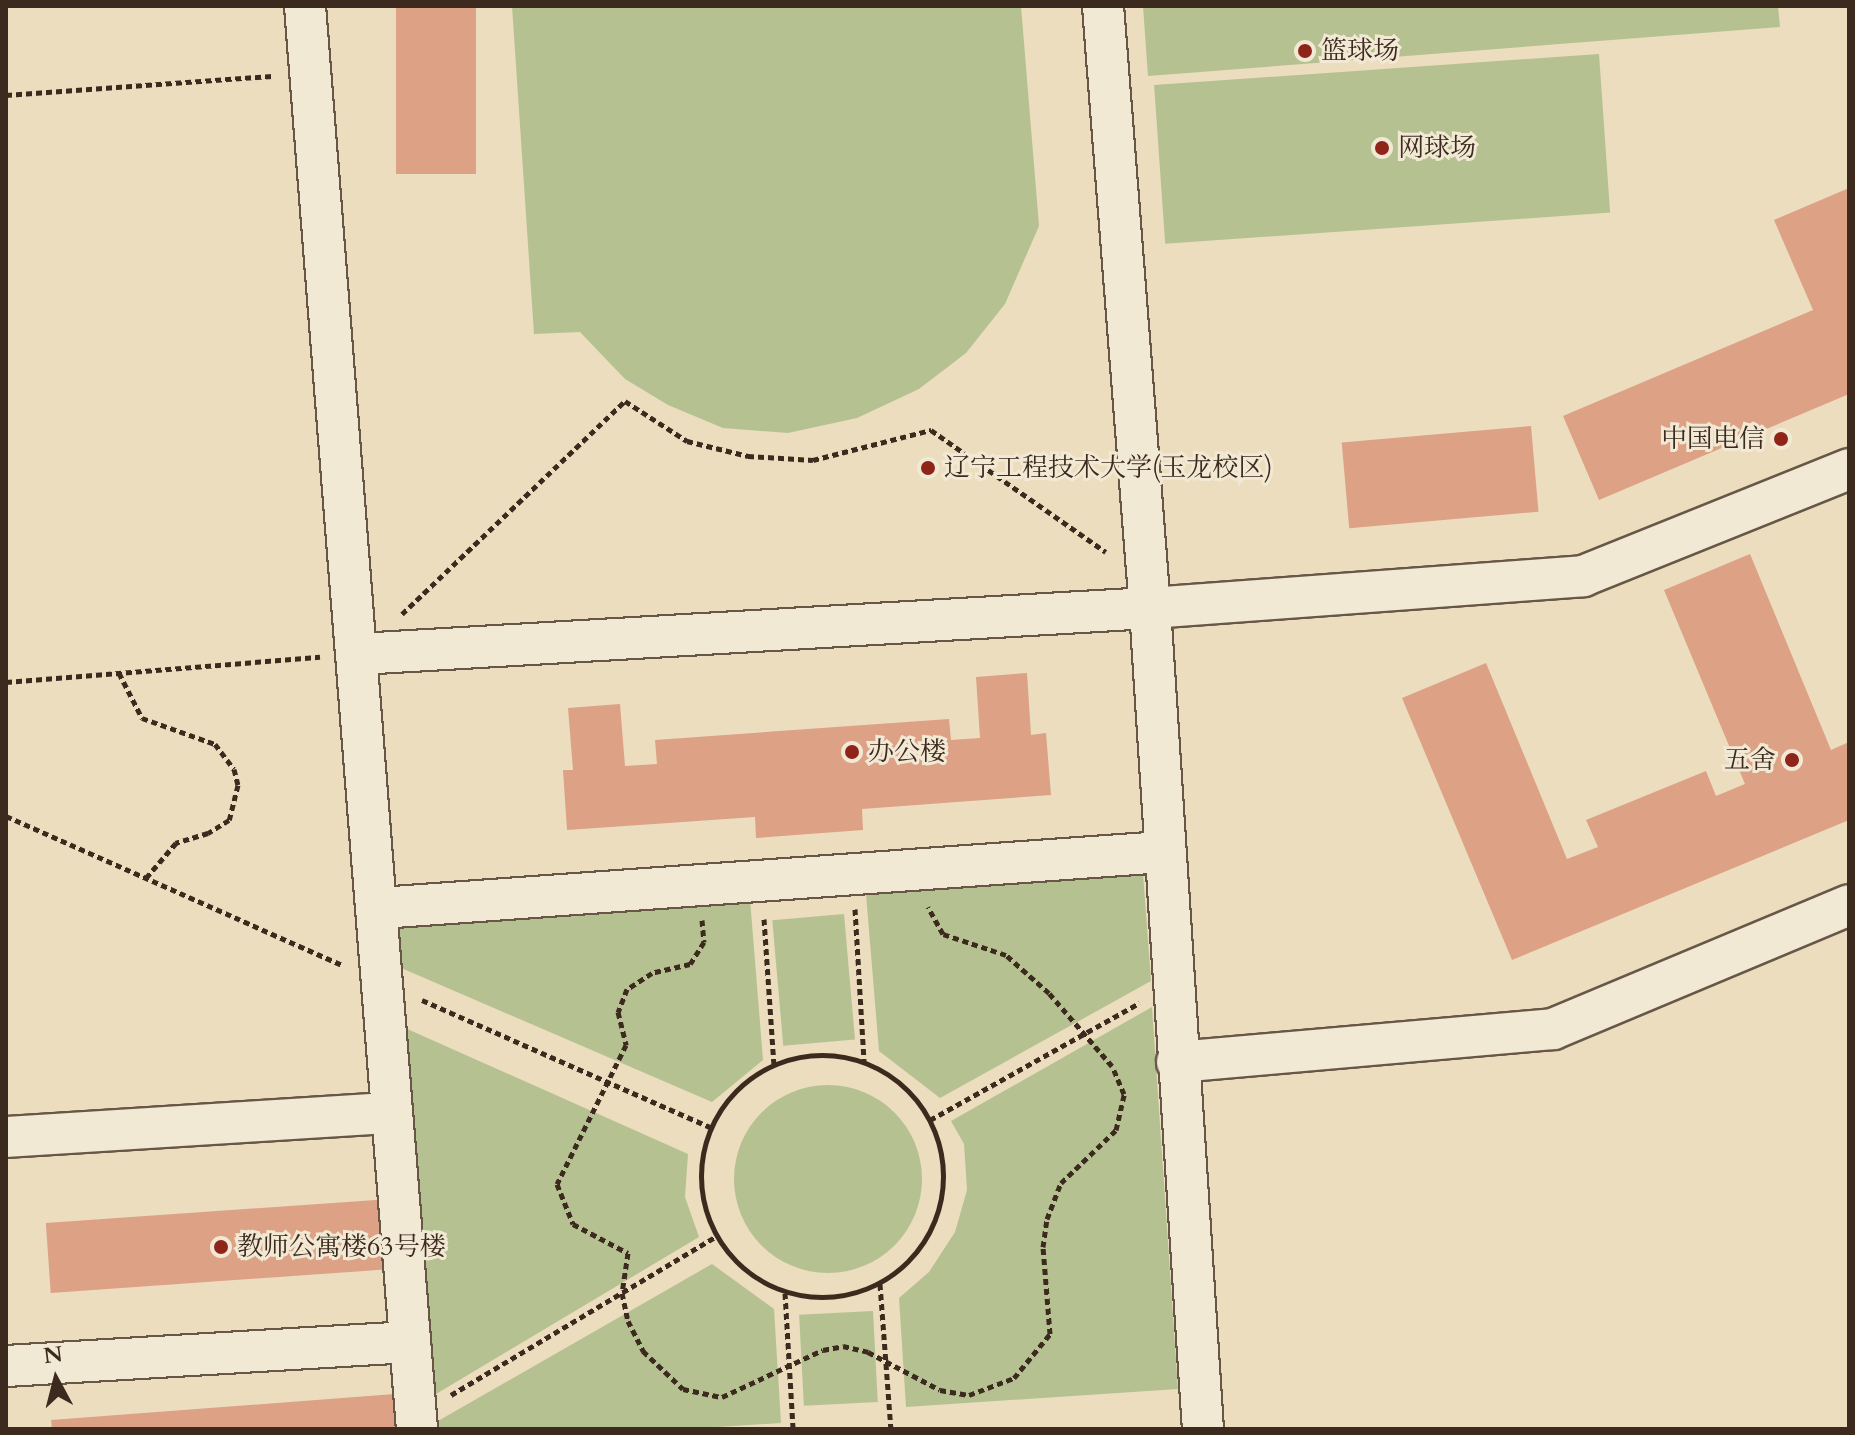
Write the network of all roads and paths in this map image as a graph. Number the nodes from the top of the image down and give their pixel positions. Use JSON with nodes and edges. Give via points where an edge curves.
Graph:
{"nodes":[{"id":1,"x":305,"y":6,"type":"edge"},
{"id":2,"x":1103,"y":6,"type":"edge"},
{"id":3,"x":310,"y":74,"type":"junction"},
{"id":4,"x":6,"y":95,"type":"edge"},
{"id":5,"x":1849,"y":469,"type":"edge"},
{"id":6,"x":1148,"y":594,"type":"junction"},
{"id":7,"x":359,"y":654,"type":"junction"},
{"id":8,"x":119,"y":673,"type":"junction"},
{"id":9,"x":6,"y":682,"type":"edge"},
{"id":10,"x":1163,"y":852,"type":"junction"},
{"id":11,"x":926,"y":868,"type":"junction"},
{"id":12,"x":853,"y":872,"type":"junction"},
{"id":13,"x":146,"y":878,"type":"dead end"},
{"id":14,"x":761,"y":878,"type":"junction"},
{"id":15,"x":700,"y":883,"type":"junction"},
{"id":16,"x":1849,"y":905,"type":"edge"},
{"id":17,"x":380,"y":908,"type":"junction"},
{"id":18,"x":1171,"y":985,"type":"junction"},
{"id":19,"x":1080,"y":1036,"type":"junction"},
{"id":20,"x":864,"y":1062,"type":"junction"},
{"id":21,"x":1177,"y":1062,"type":"junction"},
{"id":22,"x":774,"y":1064,"type":"junction"},
{"id":23,"x":391,"y":1113,"type":"junction"},
{"id":24,"x":930,"y":1120,"type":"junction"},
{"id":25,"x":6,"y":1137,"type":"edge"},
{"id":26,"x":715,"y":1237,"type":"junction"},
{"id":27,"x":880,"y":1284,"type":"junction"},
{"id":28,"x":622,"y":1293,"type":"junction"},
{"id":29,"x":785,"y":1293,"type":"junction"},
{"id":30,"x":410,"y":1342,"type":"junction"},
{"id":31,"x":886,"y":1362,"type":"junction"},
{"id":32,"x":789,"y":1364,"type":"junction"},
{"id":33,"x":6,"y":1366,"type":"edge"},
{"id":34,"x":417,"y":1422,"type":"edge"},
{"id":35,"x":793,"y":1429,"type":"edge"},
{"id":36,"x":891,"y":1429,"type":"edge"},
{"id":37,"x":1203,"y":1429,"type":"edge"}],
"edges":[{"from":1,"to":3,"type":"street"},
{"from":2,"to":6,"type":"street"},
{"from":3,"to":4,"type":"path"},
{"from":3,"to":7,"type":"street"},
{"from":5,"to":6,"type":"street","via":[[1583,576]]},
{"from":6,"to":7,"type":"street"},
{"from":6,"to":7,"type":"path","via":[[931,430],[813,460],[748,456],[687,441],[625,401]]},
{"from":6,"to":10,"type":"street"},
{"from":7,"to":8,"type":"path"},
{"from":7,"to":17,"type":"street"},
{"from":8,"to":9,"type":"path"},
{"from":8,"to":13,"type":"path","via":[[142,718],[215,744],[234,769],[238,785],[229,820],[176,843]]},
{"from":10,"to":11,"type":"street"},
{"from":10,"to":18,"type":"street"},
{"from":11,"to":12,"type":"street"},
{"from":11,"to":19,"type":"path","via":[[930,916],[939,929],[1006,955],[1049,993]]},
{"from":12,"to":14,"type":"street"},
{"from":12,"to":20,"type":"path"},
{"from":14,"to":15,"type":"street"},
{"from":14,"to":22,"type":"path"},
{"from":15,"to":17,"type":"street"},
{"from":15,"to":28,"type":"path","via":[[701,950],[679,969],[652,973],[627,989],[618,1012],[626,1045],[557,1184],[573,1224],[626,1249],[630,1260]]},
{"from":16,"to":21,"type":"street","via":[[1553,1029]]},
{"from":17,"to":23,"type":"street"},
{"from":18,"to":19,"type":"path"},
{"from":18,"to":21,"type":"street"},
{"from":19,"to":24,"type":"path"},
{"from":19,"to":31,"type":"path","via":[[1120,1078],[1123,1109],[1116,1130],[1061,1183],[1047,1219],[1043,1247],[1050,1334],[1014,1378],[969,1395],[940,1390]]},
{"from":20,"to":22,"type":"path","via":[[810,1055]]},
{"from":20,"to":24,"type":"path","via":[[891,1075]]},
{"from":21,"to":37,"type":"street"},
{"from":22,"to":26,"type":"path","via":[[735,1090],[710,1127],[701,1158],[701,1197]]},
{"from":23,"to":25,"type":"street"},
{"from":23,"to":30,"type":"street"},
{"from":24,"to":27,"type":"path","via":[[940,1143],[944,1185],[934,1225],[911,1261]]},
{"from":26,"to":28,"type":"path"},
{"from":26,"to":29,"type":"path","via":[[737,1264]]},
{"from":27,"to":29,"type":"path","via":[[843,1296]]},
{"from":27,"to":31,"type":"path"},
{"from":28,"to":32,"type":"path","via":[[643,1351],[683,1389],[722,1397]]},
{"from":28,"to":34,"type":"path"},
{"from":29,"to":32,"type":"path"},
{"from":30,"to":33,"type":"street"},
{"from":30,"to":34,"type":"street"},
{"from":31,"to":32,"type":"path","via":[[843,1346]]},
{"from":31,"to":36,"type":"path"},
{"from":32,"to":35,"type":"path"}]}
